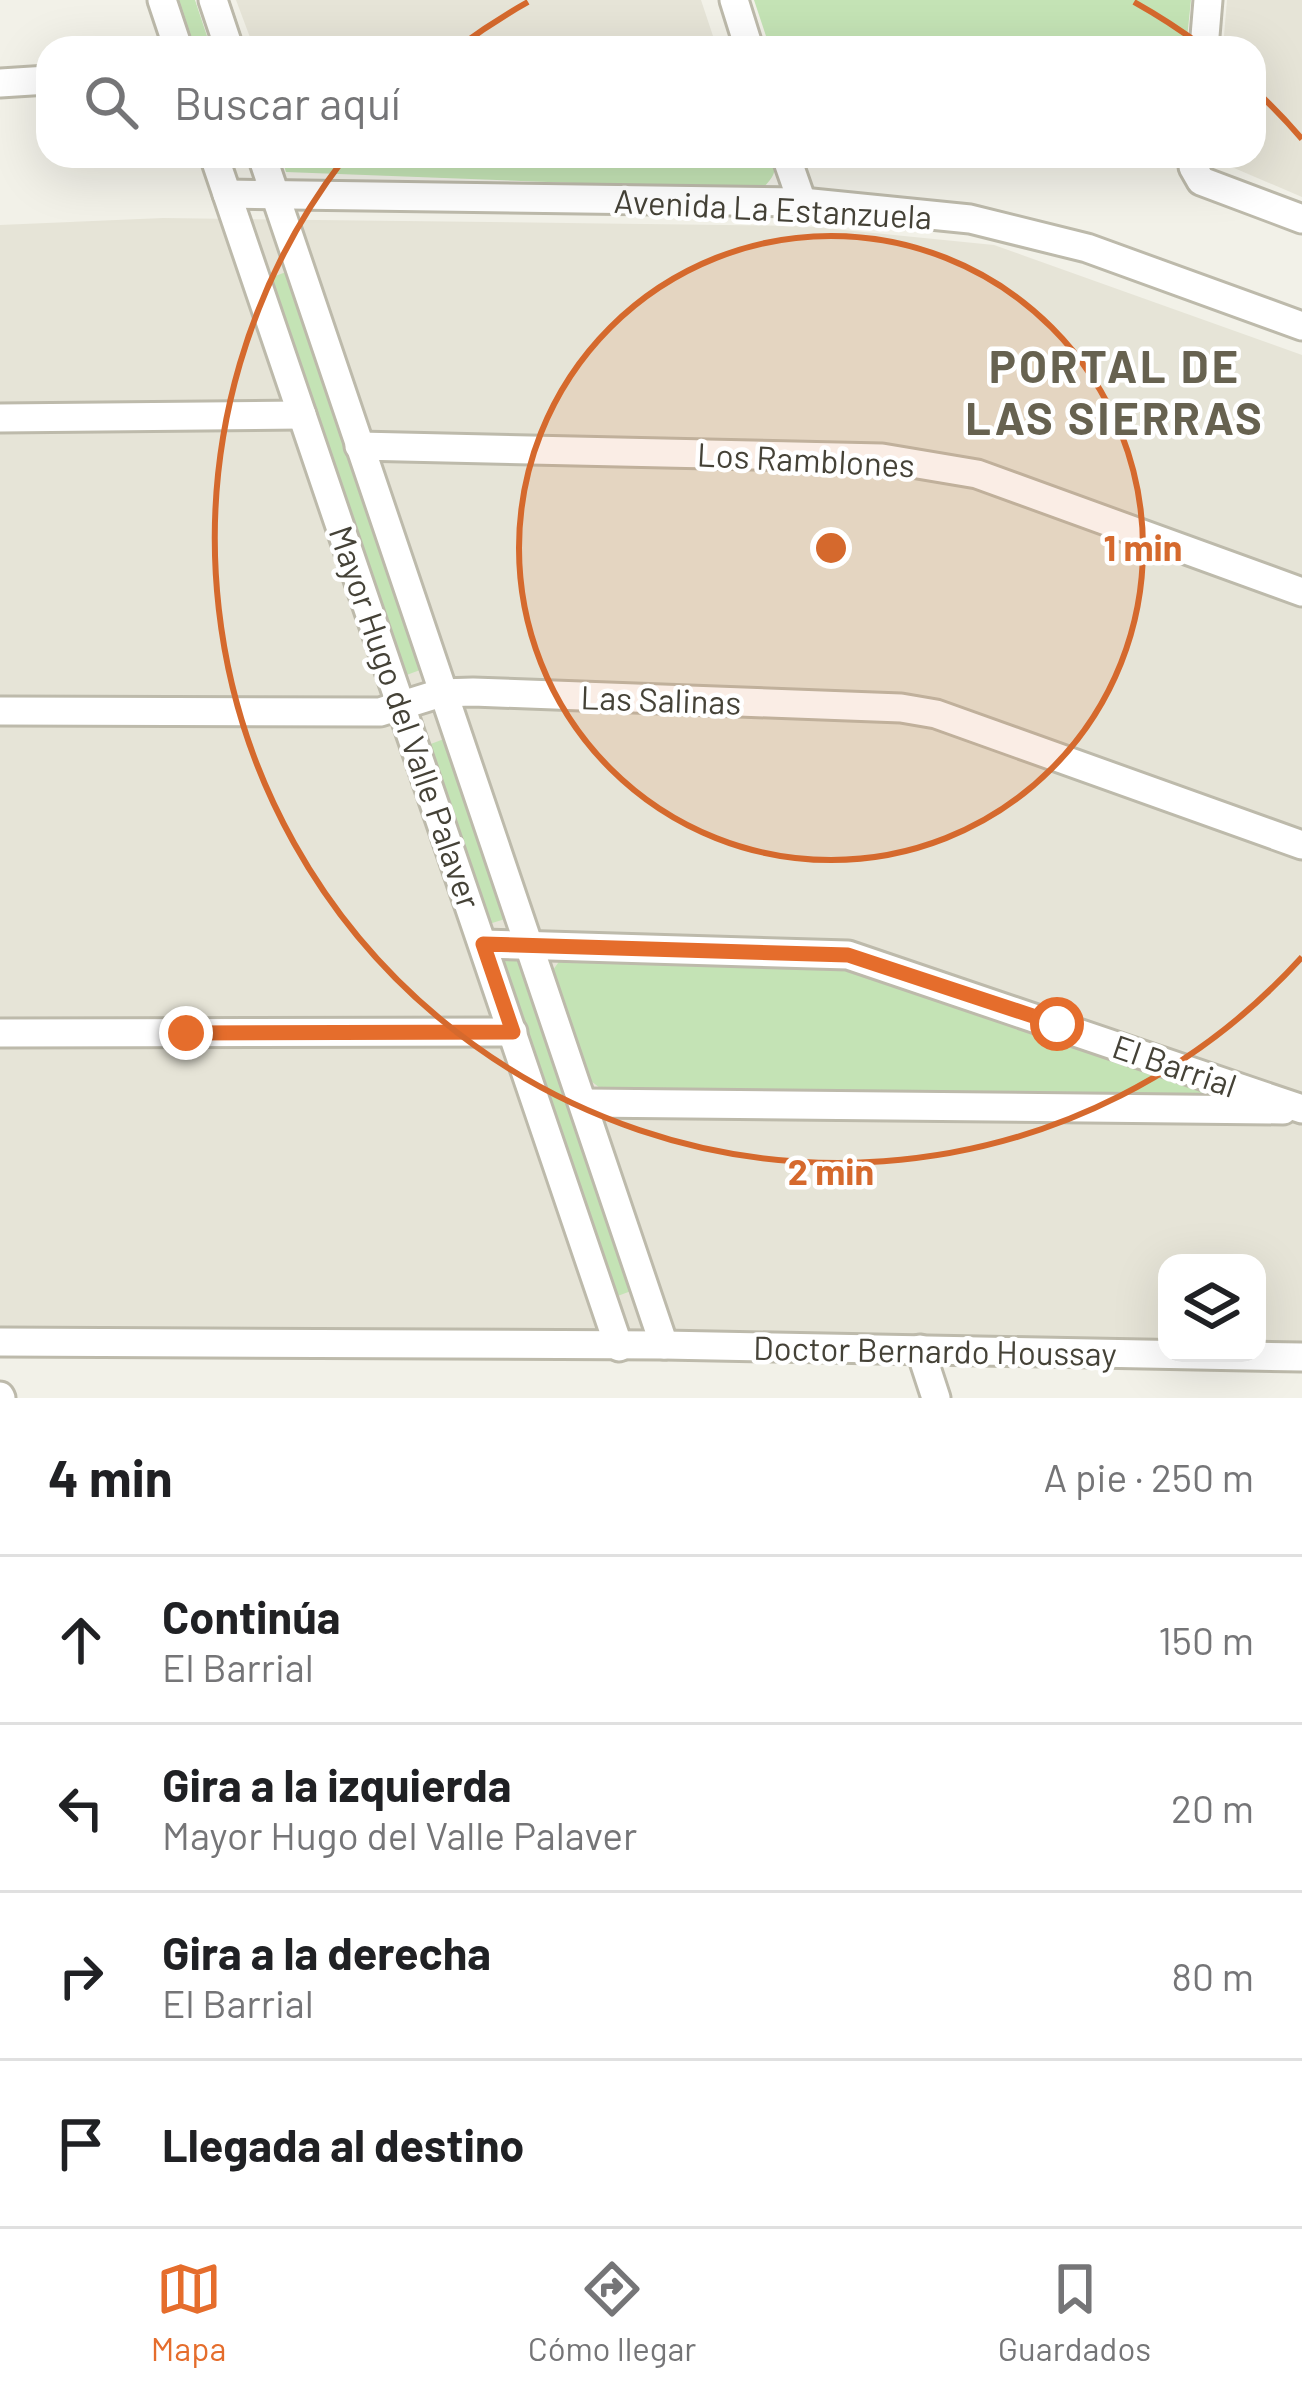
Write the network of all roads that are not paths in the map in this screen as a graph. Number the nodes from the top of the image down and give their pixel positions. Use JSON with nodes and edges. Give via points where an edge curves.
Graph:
{"nodes":[{"id":1,"x":162,"y":0,"type":"edge"},
{"id":2,"x":212,"y":0,"type":"edge"},
{"id":3,"x":734,"y":0,"type":"edge"},
{"id":4,"x":1208,"y":0,"type":"edge"},
{"id":5,"x":174,"y":36,"type":"edge"},
{"id":6,"x":225,"y":36,"type":"edge"},
{"id":7,"x":745,"y":36,"type":"edge"},
{"id":8,"x":1205,"y":36,"type":"edge"},
{"id":9,"x":36,"y":81,"type":"edge"},
{"id":10,"x":0,"y":83,"type":"edge"},
{"id":11,"x":218,"y":168,"type":"edge"},
{"id":12,"x":266,"y":168,"type":"edge"},
{"id":13,"x":790,"y":168,"type":"edge"},
{"id":14,"x":1196,"y":168,"type":"edge"},
{"id":15,"x":273,"y":193,"type":"junction"},
{"id":16,"x":227,"y":194,"type":"junction"},
{"id":17,"x":802,"y":202,"type":"junction"},
{"id":18,"x":1302,"y":219,"type":"edge"},
{"id":19,"x":1302,"y":326,"type":"edge"},
{"id":20,"x":302,"y":415,"type":"junction"},
{"id":21,"x":0,"y":418,"type":"edge"},
{"id":22,"x":359,"y":446,"type":"junction"},
{"id":23,"x":1302,"y":592,"type":"edge"},
{"id":24,"x":441,"y":693,"type":"junction"},
{"id":25,"x":404,"y":706,"type":"junction"},
{"id":26,"x":0,"y":711,"type":"edge"},
{"id":27,"x":1302,"y":845,"type":"edge"},
{"id":28,"x":483,"y":944,"type":"junction"},
{"id":29,"x":527,"y":945,"type":"junction"},
{"id":30,"x":513,"y":1032,"type":"junction"},
{"id":31,"x":0,"y":1034,"type":"edge"},
{"id":32,"x":585,"y":1103,"type":"junction"},
{"id":33,"x":1302,"y":1109,"type":"edge"},
{"id":34,"x":0,"y":1342,"type":"edge"},
{"id":35,"x":641,"y":1347,"type":"junction"},
{"id":36,"x":920,"y":1349,"type":"junction"},
{"id":37,"x":1302,"y":1358,"type":"edge"},
{"id":38,"x":936,"y":1398,"type":"edge"}],
"edges":[{"from":1,"to":5,"type":"street"},
{"from":2,"to":6,"type":"street"},
{"from":3,"to":7,"type":"street"},
{"from":4,"to":8,"type":"street"},
{"from":9,"to":10,"type":"street"},
{"from":11,"to":16,"type":"street","name":"Mayor Hugo del Valle Palaver"},
{"from":12,"to":15,"type":"street","name":"Mayor Hugo del Valle Palaver"},
{"from":13,"to":17,"type":"street"},
{"from":14,"to":18,"type":"street","via":[[1201,182]]},
{"from":15,"to":16,"type":"street","name":"Avenida La Estanzuela"},
{"from":15,"to":17,"type":"street","name":"Avenida La Estanzuela"},
{"from":15,"to":22,"type":"street","name":"Mayor Hugo del Valle Palaver"},
{"from":16,"to":20,"type":"street","name":"Mayor Hugo del Valle Palaver"},
{"from":17,"to":19,"type":"street","name":"Avenida La Estanzuela","via":[[1021,229]]},
{"from":20,"to":21,"type":"street"},
{"from":20,"to":25,"type":"street","name":"Mayor Hugo del Valle Palaver"},
{"from":22,"to":23,"type":"street","name":"Los Ramblones","via":[[941,466]]},
{"from":22,"to":24,"type":"street","name":"Mayor Hugo del Valle Palaver"},
{"from":24,"to":25,"type":"street","name":"Las Salinas"},
{"from":24,"to":27,"type":"street","name":"Las Salinas","via":[[936,714]]},
{"from":24,"to":29,"type":"street","name":"Mayor Hugo del Valle Palaver"},
{"from":25,"to":26,"type":"street","name":"Las Salinas"},
{"from":25,"to":28,"type":"street","name":"Mayor Hugo del Valle Palaver"},
{"from":28,"to":29,"type":"street","name":"El Barrial"},
{"from":28,"to":30,"type":"street","name":"Mayor Hugo del Valle Palaver"},
{"from":29,"to":32,"type":"street","name":"Mayor Hugo del Valle Palaver"},
{"from":29,"to":33,"type":"street","name":"El Barrial","via":[[848,955]]},
{"from":30,"to":31,"type":"street"},
{"from":30,"to":35,"type":"street","name":"Mayor Hugo del Valle Palaver"},
{"from":32,"to":33,"type":"street","name":"El Barrial"},
{"from":32,"to":35,"type":"street","name":"Mayor Hugo del Valle Palaver"},
{"from":34,"to":35,"type":"street","name":"Doctor Bernardo Houssay"},
{"from":35,"to":36,"type":"street","name":"Doctor Bernardo Houssay"},
{"from":36,"to":37,"type":"street","name":"Doctor Bernardo Houssay"},
{"from":36,"to":38,"type":"street"}]}
